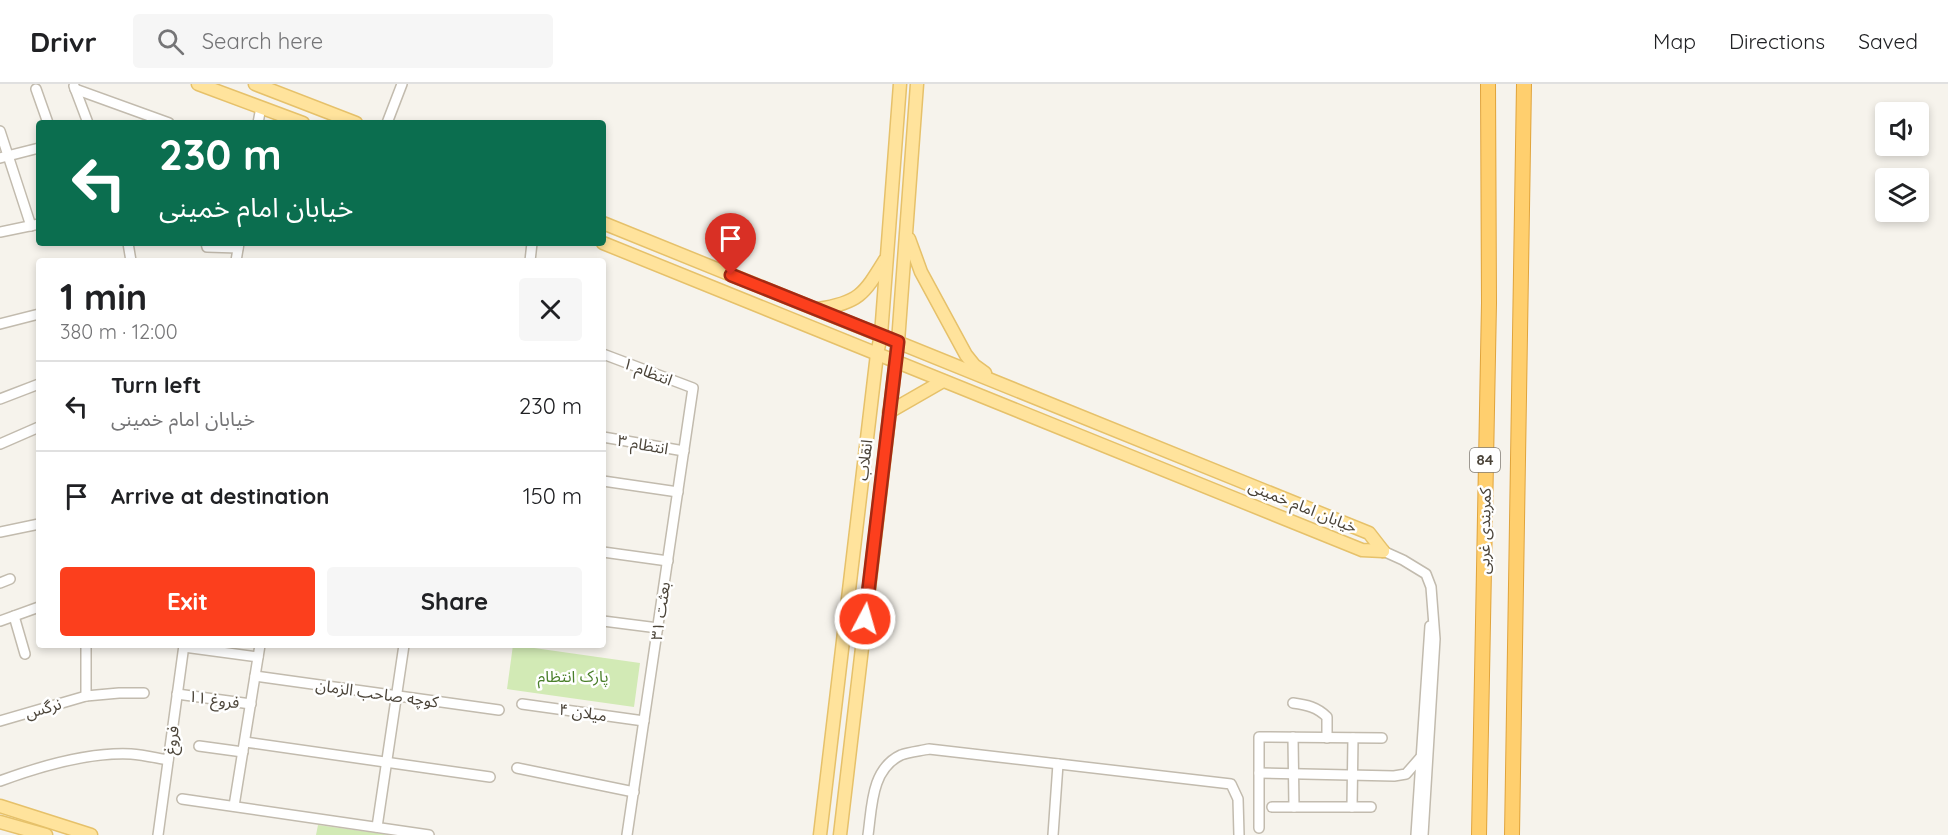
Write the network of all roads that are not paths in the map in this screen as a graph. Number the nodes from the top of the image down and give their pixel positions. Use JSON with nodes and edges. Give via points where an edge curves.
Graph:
{"nodes":[{"id":1,"x":198,"y":84,"type":"edge"},
{"id":2,"x":255,"y":84,"type":"edge"},
{"id":3,"x":402,"y":84,"type":"edge"},
{"id":4,"x":900,"y":84,"type":"edge"},
{"id":5,"x":917,"y":84,"type":"edge"},
{"id":6,"x":1488,"y":84,"type":"edge"},
{"id":7,"x":1524,"y":84,"type":"edge"},
{"id":8,"x":74,"y":87,"type":"edge"},
{"id":9,"x":36,"y":89,"type":"dead end"},
{"id":10,"x":261,"y":107,"type":"junction"},
{"id":11,"x":47,"y":120,"type":"edge"},
{"id":12,"x":87,"y":120,"type":"edge"},
{"id":13,"x":161,"y":120,"type":"edge"},
{"id":14,"x":259,"y":120,"type":"edge"},
{"id":15,"x":295,"y":120,"type":"edge"},
{"id":16,"x":348,"y":120,"type":"edge"},
{"id":17,"x":388,"y":120,"type":"edge"},
{"id":18,"x":0,"y":131,"type":"edge"},
{"id":19,"x":36,"y":149,"type":"edge"},
{"id":20,"x":5,"y":157,"type":"edge"},
{"id":21,"x":606,"y":224,"type":"edge"},
{"id":22,"x":35,"y":225,"type":"edge"},
{"id":23,"x":906,"y":230,"type":"junction"},
{"id":24,"x":0,"y":232,"type":"edge"},
{"id":25,"x":606,"y":244,"type":"edge"},
{"id":26,"x":207,"y":246,"type":"edge"},
{"id":27,"x":238,"y":246,"type":"edge"},
{"id":28,"x":887,"y":256,"type":"junction"},
{"id":29,"x":817,"y":309,"type":"junction"},
{"id":30,"x":36,"y":315,"type":"edge"},
{"id":31,"x":0,"y":324,"type":"edge"},
{"id":32,"x":880,"y":335,"type":"junction"},
{"id":33,"x":898,"y":342,"type":"junction"},
{"id":34,"x":877,"y":354,"type":"junction"},
{"id":35,"x":606,"y":355,"type":"edge"},
{"id":36,"x":895,"y":362,"type":"junction"},
{"id":37,"x":943,"y":381,"type":"junction"},
{"id":38,"x":996,"y":381,"type":"junction"},
{"id":39,"x":36,"y":385,"type":"edge"},
{"id":40,"x":693,"y":388,"type":"joint"},
{"id":41,"x":872,"y":390,"type":"junction"},
{"id":42,"x":891,"y":394,"type":"junction"},
{"id":43,"x":0,"y":399,"type":"edge"},
{"id":44,"x":889,"y":412,"type":"junction"},
{"id":45,"x":36,"y":428,"type":"edge"},
{"id":46,"x":606,"y":438,"type":"edge"},
{"id":47,"x":0,"y":444,"type":"edge"},
{"id":48,"x":684,"y":451,"type":"junction"},
{"id":49,"x":606,"y":482,"type":"edge"},
{"id":50,"x":678,"y":492,"type":"junction"},
{"id":51,"x":36,"y":525,"type":"edge"},
{"id":52,"x":0,"y":532,"type":"edge"},
{"id":53,"x":1383,"y":551,"type":"junction"},
{"id":54,"x":606,"y":552,"type":"edge"},
{"id":55,"x":668,"y":561,"type":"junction"},
{"id":56,"x":1432,"y":606,"type":"junction"},
{"id":57,"x":36,"y":608,"type":"edge"},
{"id":58,"x":14,"y":616,"type":"junction"},
{"id":59,"x":0,"y":621,"type":"edge"},
{"id":60,"x":606,"y":621,"type":"edge"},
{"id":61,"x":658,"y":628,"type":"junction"},
{"id":62,"x":86,"y":648,"type":"edge"},
{"id":63,"x":184,"y":648,"type":"edge"},
{"id":64,"x":197,"y":648,"type":"edge"},
{"id":65,"x":260,"y":648,"type":"edge"},
{"id":66,"x":404,"y":648,"type":"edge"},
{"id":67,"x":25,"y":654,"type":"dead end"},
{"id":68,"x":258,"y":657,"type":"junction"},
{"id":69,"x":255,"y":676,"type":"junction"},
{"id":70,"x":144,"y":693,"type":"dead end"},
{"id":71,"x":177,"y":694,"type":"junction"},
{"id":72,"x":86,"y":696,"type":"junction"},
{"id":73,"x":396,"y":696,"type":"junction"},
{"id":74,"x":1293,"y":703,"type":"dead end"},
{"id":75,"x":251,"y":704,"type":"junction"},
{"id":76,"x":522,"y":704,"type":"dead end"},
{"id":77,"x":499,"y":710,"type":"dead end"},
{"id":78,"x":1,"y":718,"type":"edge"},
{"id":79,"x":644,"y":721,"type":"junction"},
{"id":80,"x":1293,"y":737,"type":"junction"},
{"id":81,"x":1327,"y":738,"type":"junction"},
{"id":82,"x":1353,"y":738,"type":"junction"},
{"id":83,"x":1382,"y":738,"type":"dead end"},
{"id":84,"x":199,"y":746,"type":"dead end"},
{"id":85,"x":244,"y":747,"type":"junction"},
{"id":86,"x":1420,"y":758,"type":"junction"},
{"id":87,"x":168,"y":760,"type":"junction"},
{"id":88,"x":387,"y":762,"type":"junction"},
{"id":89,"x":1058,"y":764,"type":"junction"},
{"id":90,"x":517,"y":768,"type":"dead end"},
{"id":91,"x":1259,"y":773,"type":"junction"},
{"id":92,"x":1294,"y":773,"type":"junction"},
{"id":93,"x":1353,"y":774,"type":"junction"},
{"id":94,"x":490,"y":777,"type":"dead end"},
{"id":95,"x":826,"y":778,"type":"junction"},
{"id":96,"x":847,"y":780,"type":"junction"},
{"id":97,"x":0,"y":781,"type":"edge"},
{"id":98,"x":634,"y":792,"type":"junction"},
{"id":99,"x":182,"y":799,"type":"dead end"},
{"id":100,"x":0,"y":806,"type":"edge"},
{"id":101,"x":234,"y":806,"type":"junction"},
{"id":102,"x":1272,"y":807,"type":"dead end"},
{"id":103,"x":1294,"y":807,"type":"junction"},
{"id":104,"x":1352,"y":807,"type":"junction"},
{"id":105,"x":1371,"y":807,"type":"dead end"},
{"id":106,"x":0,"y":822,"type":"edge"},
{"id":107,"x":377,"y":827,"type":"junction"},
{"id":108,"x":1259,"y":828,"type":"dead end"},
{"id":109,"x":46,"y":835,"type":"edge"},
{"id":110,"x":91,"y":835,"type":"edge"},
{"id":111,"x":158,"y":835,"type":"edge"},
{"id":112,"x":429,"y":835,"type":"edge"},
{"id":113,"x":627,"y":835,"type":"edge"},
{"id":114,"x":820,"y":835,"type":"edge"},
{"id":115,"x":840,"y":835,"type":"edge"},
{"id":116,"x":868,"y":835,"type":"edge"},
{"id":117,"x":1053,"y":835,"type":"edge"},
{"id":118,"x":1239,"y":835,"type":"edge"},
{"id":119,"x":1416,"y":835,"type":"edge"},
{"id":120,"x":1422,"y":835,"type":"edge"},
{"id":121,"x":1479,"y":835,"type":"edge"},
{"id":122,"x":1512,"y":835,"type":"edge"}],
"edges":[{"from":1,"to":10,"type":"main road"},
{"from":2,"to":16,"type":"main road"},
{"from":3,"to":17,"type":"street"},
{"from":4,"to":28,"type":"main road","name":"انقلاب"},
{"from":5,"to":23,"type":"main road","name":"انقلاب"},
{"from":6,"to":121,"type":"highway","name":"کمربندی غربی","number":"84","via":[[1489,303]]},
{"from":7,"to":122,"type":"highway","name":"کمربندی غربی","number":"84"},
{"from":8,"to":12,"type":"street"},
{"from":8,"to":13,"type":"street"},
{"from":9,"to":11,"type":"street"},
{"from":10,"to":14,"type":"street"},
{"from":10,"to":15,"type":"main road"},
{"from":18,"to":20,"type":"street"},
{"from":19,"to":20,"type":"street"},
{"from":20,"to":22,"type":"street"},
{"from":21,"to":29,"type":"main road","name":"خیابان امام خمینی"},
{"from":22,"to":24,"type":"street"},
{"from":23,"to":33,"type":"main road","name":"انقلاب"},
{"from":23,"to":38,"type":"main road","via":[[921,272],[966,355]]},
{"from":25,"to":34,"type":"main road","name":"خیابان امام خمینی"},
{"from":26,"to":27,"type":"street"},
{"from":28,"to":29,"type":"main road","via":[[870,285],[857,298]]},
{"from":28,"to":32,"type":"main road","name":"انقلاب"},
{"from":29,"to":32,"type":"main road","name":"خیابان امام خمینی"},
{"from":30,"to":31,"type":"street"},
{"from":32,"to":33,"type":"main road","name":"خیابان امام خمینی"},
{"from":32,"to":34,"type":"main road","name":"انقلاب"},
{"from":33,"to":36,"type":"main road","name":"انقلاب"},
{"from":33,"to":38,"type":"main road","name":"خیابان امام خمینی"},
{"from":34,"to":36,"type":"main road","name":"خیابان امام خمینی"},
{"from":34,"to":41,"type":"main road","name":"انقلاب"},
{"from":35,"to":40,"type":"street","name":"انتظام ۱"},
{"from":36,"to":37,"type":"main road","name":"خیابان امام خمینی"},
{"from":36,"to":42,"type":"main road","name":"انقلاب"},
{"from":37,"to":44,"type":"main road"},
{"from":37,"to":53,"type":"main road","name":"خیابان امام خمینی","via":[[1362,550]]},
{"from":38,"to":53,"type":"main road","name":"خیابان امام خمینی","via":[[1370,532]]},
{"from":39,"to":43,"type":"street"},
{"from":40,"to":48,"type":"street","name":"بعثت ۳۱"},
{"from":41,"to":42,"type":"main road"},
{"from":41,"to":95,"type":"main road","name":"انقلاب"},
{"from":42,"to":44,"type":"main road","name":"انقلاب"},
{"from":44,"to":96,"type":"main road","name":"انقلاب"},
{"from":45,"to":47,"type":"street"},
{"from":46,"to":48,"type":"street","name":"انتظام ۳"},
{"from":48,"to":50,"type":"street","name":"بعثت ۳۱"},
{"from":49,"to":50,"type":"street"},
{"from":50,"to":55,"type":"street","name":"بعثت ۳۱"},
{"from":51,"to":52,"type":"street"},
{"from":53,"to":56,"type":"street","via":[[1426,574]]},
{"from":54,"to":55,"type":"street"},
{"from":55,"to":61,"type":"street","name":"بعثت ۳۱"},
{"from":56,"to":86,"type":"street"},
{"from":56,"to":120,"type":"street","via":[[1435,639]]},
{"from":57,"to":58,"type":"street"},
{"from":58,"to":59,"type":"street"},
{"from":58,"to":67,"type":"street"},
{"from":60,"to":61,"type":"street"},
{"from":61,"to":79,"type":"street","name":"بعثت ۳۱"},
{"from":62,"to":72,"type":"street"},
{"from":63,"to":71,"type":"street","name":"فروغ"},
{"from":64,"to":68,"type":"street"},
{"from":65,"to":68,"type":"street"},
{"from":66,"to":73,"type":"street"},
{"from":68,"to":69,"type":"street"},
{"from":69,"to":73,"type":"street","name":"کوچه صاحب الزمان"},
{"from":69,"to":75,"type":"street"},
{"from":70,"to":72,"type":"street","name":"نرگس"},
{"from":71,"to":75,"type":"street","name":"فروغ ۱۱"},
{"from":71,"to":87,"type":"street","name":"فروغ"},
{"from":72,"to":78,"type":"street","name":"نرگس"},
{"from":73,"to":77,"type":"street","name":"کوچه صاحب الزمان"},
{"from":73,"to":88,"type":"street"},
{"from":74,"to":81,"type":"street","via":[[1314,707],[1327,717]]},
{"from":75,"to":85,"type":"street"},
{"from":76,"to":79,"type":"street","name":"میلان ۴"},
{"from":79,"to":98,"type":"street","name":"بعثت ۳۱"},
{"from":80,"to":81,"type":"street"},
{"from":80,"to":91,"type":"street","via":[[1259,737]]},
{"from":80,"to":92,"type":"street"},
{"from":81,"to":82,"type":"street"},
{"from":82,"to":83,"type":"street"},
{"from":82,"to":93,"type":"street"},
{"from":84,"to":85,"type":"street"},
{"from":85,"to":88,"type":"street"},
{"from":85,"to":101,"type":"street"},
{"from":86,"to":93,"type":"street","via":[[1406,774]]},
{"from":86,"to":119,"type":"street"},
{"from":87,"to":97,"type":"street","via":[[111,755],[48,764]]},
{"from":87,"to":111,"type":"street","name":"فروغ"},
{"from":88,"to":94,"type":"street"},
{"from":88,"to":107,"type":"street"},
{"from":89,"to":116,"type":"street","via":[[929,749],[902,755],[886,766],[876,783]]},
{"from":89,"to":117,"type":"street"},
{"from":89,"to":118,"type":"street","via":[[1231,784],[1238,799]]},
{"from":90,"to":98,"type":"street"},
{"from":91,"to":92,"type":"street"},
{"from":91,"to":108,"type":"street"},
{"from":92,"to":93,"type":"street"},
{"from":92,"to":103,"type":"street"},
{"from":93,"to":104,"type":"street"},
{"from":95,"to":96,"type":"main road"},
{"from":95,"to":114,"type":"main road","name":"انقلاب"},
{"from":96,"to":115,"type":"main road","name":"انقلاب"},
{"from":98,"to":113,"type":"street","name":"بعثت ۳۱"},
{"from":99,"to":101,"type":"street"},
{"from":100,"to":110,"type":"main road"},
{"from":101,"to":107,"type":"street"},
{"from":102,"to":103,"type":"street"},
{"from":103,"to":104,"type":"street"},
{"from":104,"to":105,"type":"street"},
{"from":106,"to":109,"type":"main road"},
{"from":107,"to":112,"type":"street"}]}
